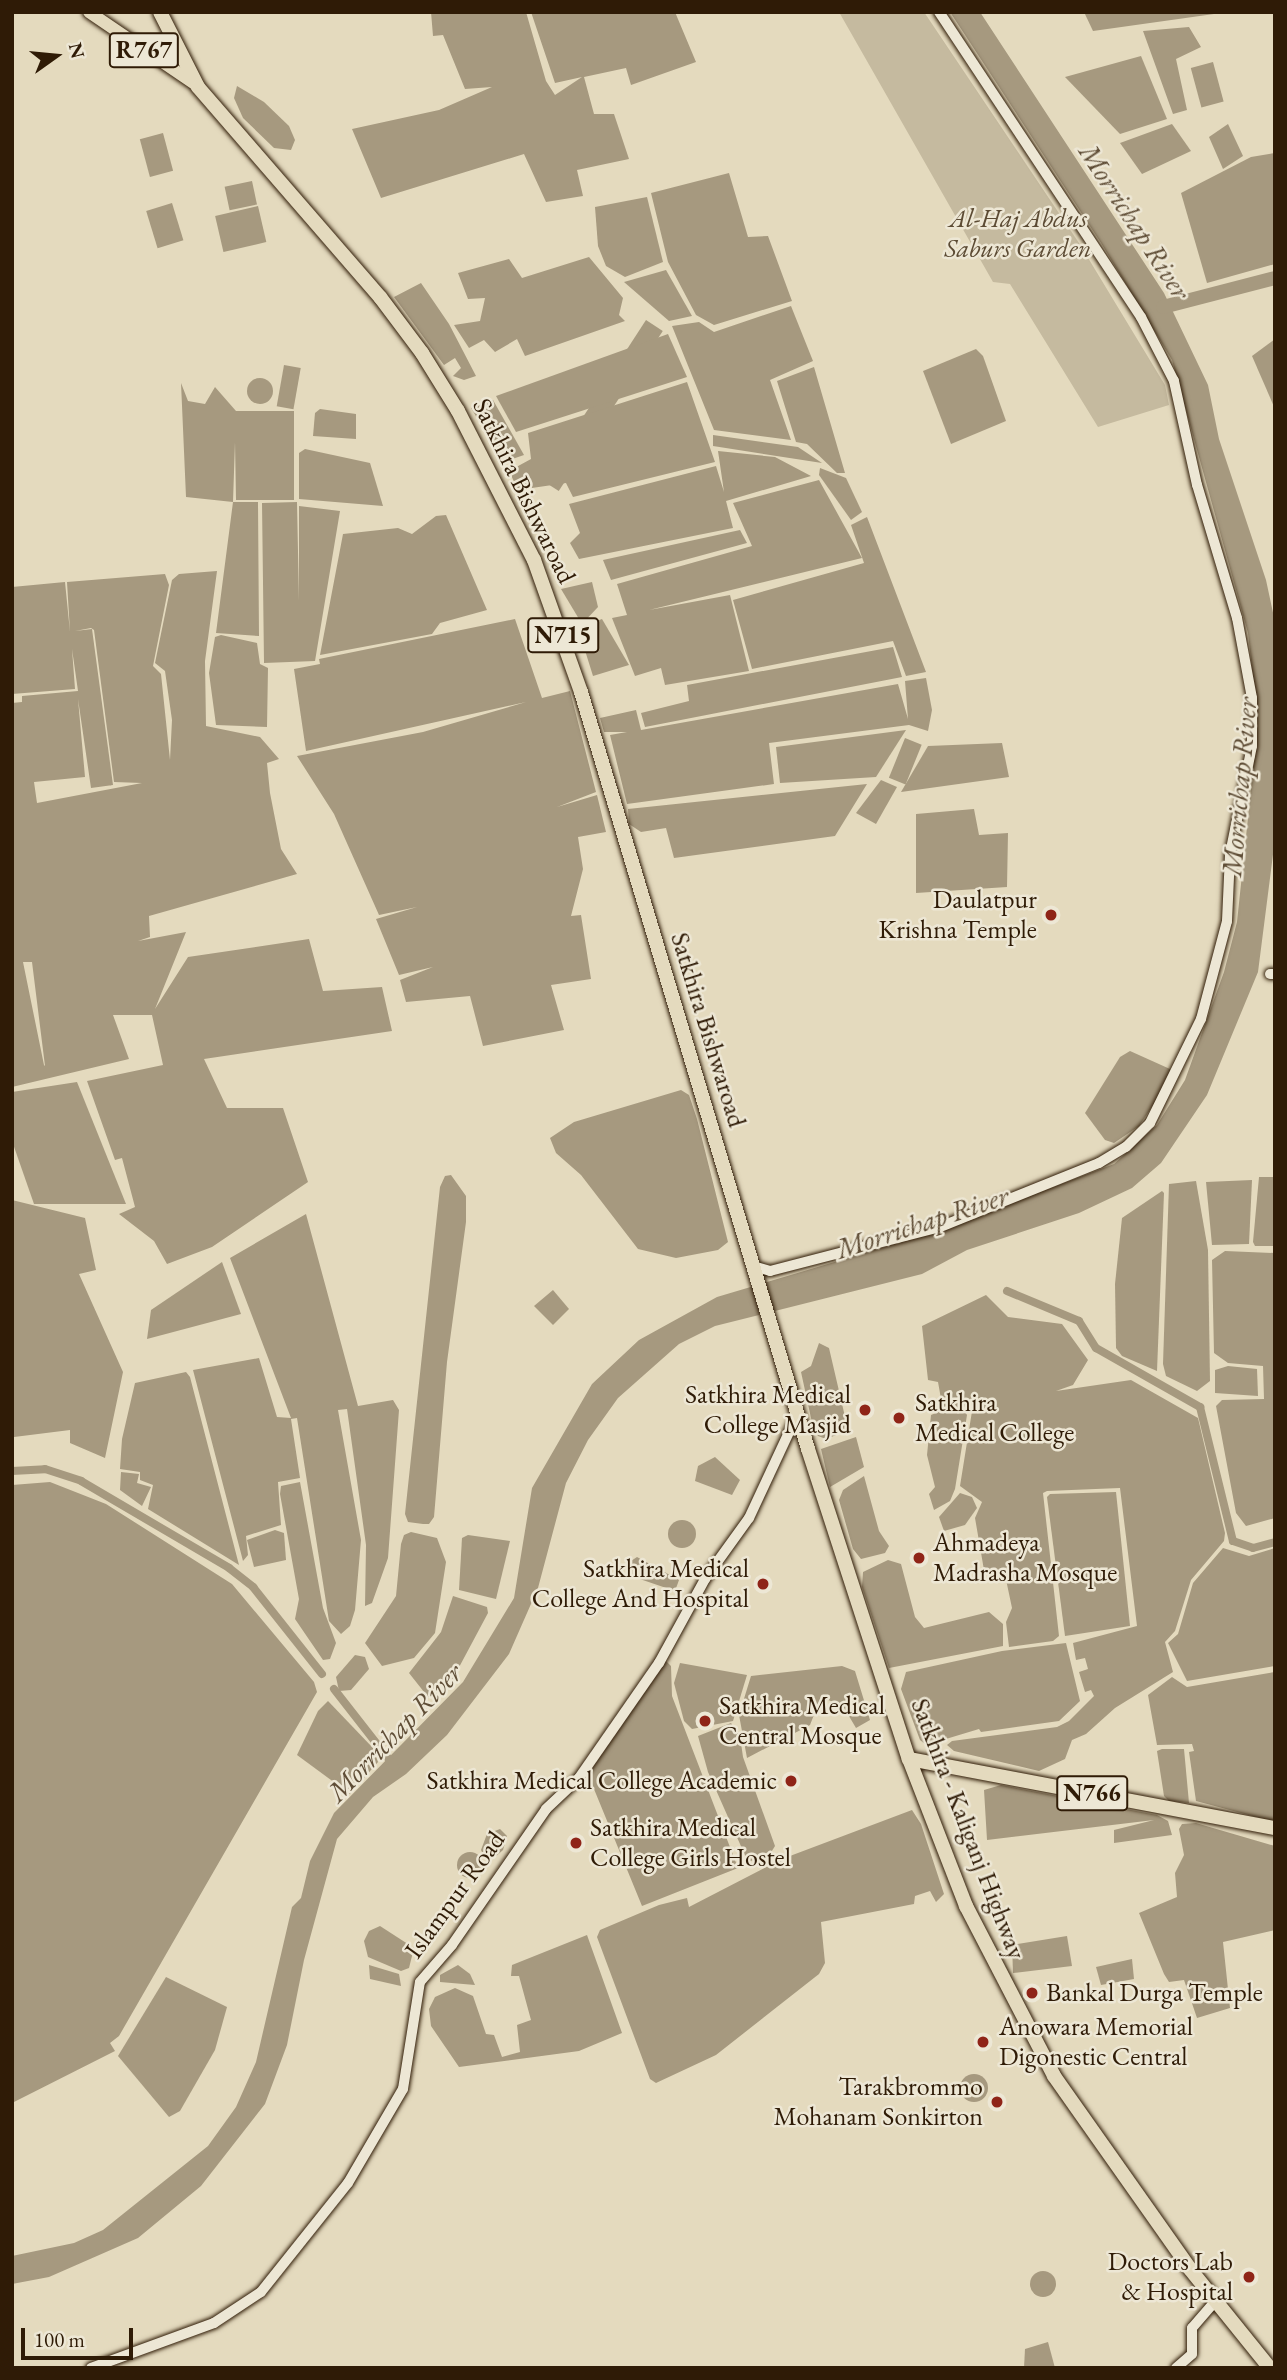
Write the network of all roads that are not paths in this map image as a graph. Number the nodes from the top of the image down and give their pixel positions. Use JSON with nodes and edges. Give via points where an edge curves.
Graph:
{"nodes":[{"id":1,"x":89,"y":12,"type":"edge"},
{"id":2,"x":160,"y":12,"type":"edge"},
{"id":3,"x":939,"y":12,"type":"edge"},
{"id":4,"x":198,"y":87,"type":"junction"},
{"id":5,"x":753,"y":1268,"type":"junction"},
{"id":6,"x":797,"y":1415,"type":"junction"},
{"id":7,"x":909,"y":1759,"type":"junction"},
{"id":8,"x":1275,"y":1828,"type":"edge"},
{"id":9,"x":1215,"y":2301,"type":"junction"},
{"id":10,"x":91,"y":2368,"type":"edge"},
{"id":11,"x":1175,"y":2368,"type":"edge"},
{"id":12,"x":1270,"y":2368,"type":"edge"}],
"edges":[{"from":1,"to":4,"type":"main road","number":"R767"},
{"from":2,"to":4,"type":"highway","number":"N715"},
{"from":3,"to":5,"type":"street","via":[[1141,317],[1174,381],[1196,485],[1234,605],[1252,698],[1252,746],[1230,854],[1227,920],[1201,1019],[1150,1124],[1126,1147],[940,1227],[770,1272]]},
{"from":4,"to":5,"type":"highway","name":"Satkhira Bishwaroad","number":"N715","via":[[380,297],[422,353],[458,411],[534,560],[581,692]]},
{"from":5,"to":6,"type":"highway","name":"Satkhira - Kaliganj Highway","number":"N715"},
{"from":6,"to":7,"type":"highway","name":"Satkhira - Kaliganj Highway"},
{"from":6,"to":10,"type":"street","name":"Islampur Road","via":[[749,1518],[705,1579],[659,1664],[577,1781],[546,1809],[421,1982],[403,2089],[348,2183],[261,2292],[214,2323]]},
{"from":7,"to":8,"type":"highway","number":"N766"},
{"from":7,"to":9,"type":"highway","name":"Satkhira - Kaliganj Highway","via":[[966,1906],[1027,2028],[1088,2126]]},
{"from":9,"to":11,"type":"street","via":[[1192,2328],[1192,2354]]},
{"from":9,"to":12,"type":"highway","name":"Satkhira - Kaliganj Highway"}]}
